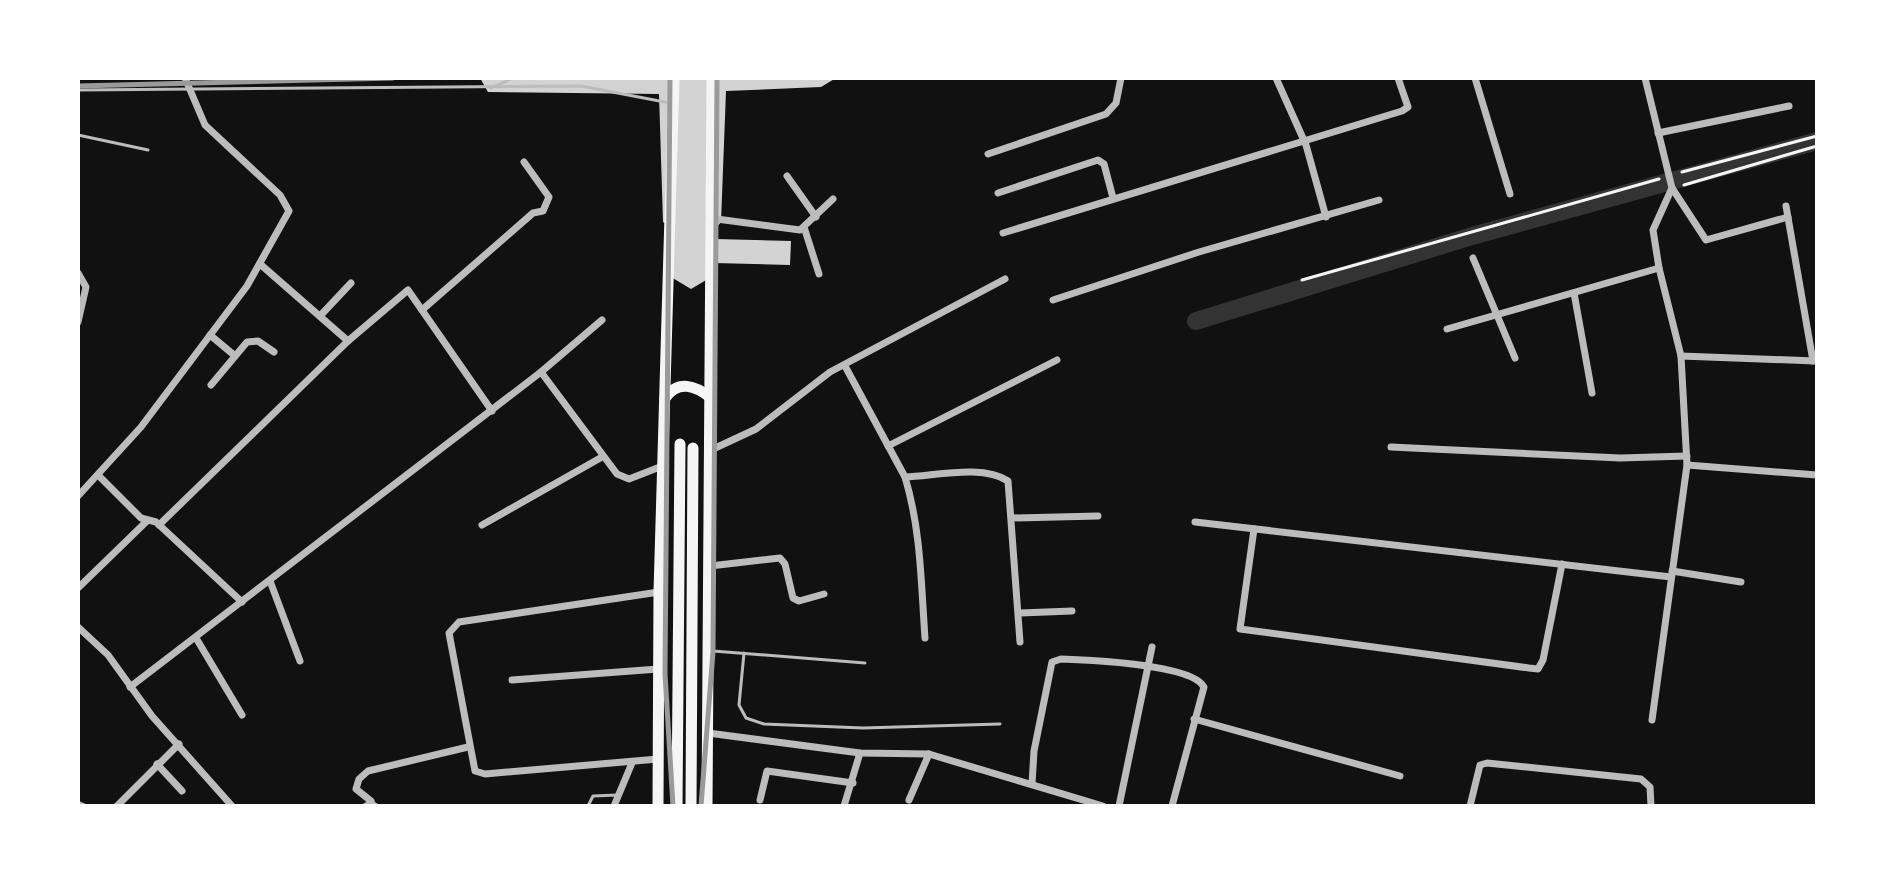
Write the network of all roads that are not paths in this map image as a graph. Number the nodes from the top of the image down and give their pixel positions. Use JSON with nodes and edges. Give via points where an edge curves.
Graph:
{"nodes":[{"id":1,"x":185,"y":78,"type":"edge"},
{"id":2,"x":513,"y":78,"type":"edge"},
{"id":3,"x":674,"y":78,"type":"edge"},
{"id":4,"x":712,"y":78,"type":"edge"},
{"id":5,"x":1121,"y":78,"type":"edge"},
{"id":6,"x":1276,"y":78,"type":"edge"},
{"id":7,"x":1398,"y":78,"type":"edge"},
{"id":8,"x":1475,"y":78,"type":"edge"},
{"id":9,"x":1645,"y":78,"type":"edge"},
{"id":10,"x":189,"y":89,"type":"junction"},
{"id":11,"x":487,"y":89,"type":"junction"},
{"id":12,"x":78,"y":90,"type":"edge"},
{"id":13,"x":674,"y":104,"type":"junction"},
{"id":14,"x":1789,"y":106,"type":"dead end"},
{"id":15,"x":1658,"y":133,"type":"junction"},
{"id":16,"x":78,"y":135,"type":"edge"},
{"id":17,"x":1304,"y":141,"type":"junction"},
{"id":18,"x":148,"y":150,"type":"dead end"},
{"id":19,"x":988,"y":154,"type":"dead end"},
{"id":20,"x":524,"y":162,"type":"dead end"},
{"id":21,"x":787,"y":176,"type":"dead end"},
{"id":22,"x":1671,"y":182,"type":"junction"},
{"id":23,"x":998,"y":193,"type":"dead end"},
{"id":24,"x":1510,"y":194,"type":"dead end"},
{"id":25,"x":1113,"y":198,"type":"junction"},
{"id":26,"x":833,"y":199,"type":"dead end"},
{"id":27,"x":1379,"y":200,"type":"dead end"},
{"id":28,"x":1786,"y":206,"type":"dead end"},
{"id":29,"x":816,"y":217,"type":"junction"},
{"id":30,"x":1326,"y":217,"type":"junction"},
{"id":31,"x":1788,"y":217,"type":"junction"},
{"id":32,"x":709,"y":218,"type":"junction"},
{"id":33,"x":804,"y":227,"type":"junction"},
{"id":34,"x":1003,"y":233,"type":"dead end"},
{"id":35,"x":1473,"y":258,"type":"dead end"},
{"id":36,"x":260,"y":264,"type":"junction"},
{"id":37,"x":1659,"y":268,"type":"junction"},
{"id":38,"x":78,"y":273,"type":"edge"},
{"id":39,"x":819,"y":274,"type":"dead end"},
{"id":40,"x":1005,"y":279,"type":"dead end"},
{"id":41,"x":351,"y":283,"type":"dead end"},
{"id":42,"x":1574,"y":293,"type":"junction"},
{"id":43,"x":1053,"y":300,"type":"dead end"},
{"id":44,"x":422,"y":310,"type":"junction"},
{"id":45,"x":1498,"y":314,"type":"junction"},
{"id":46,"x":320,"y":316,"type":"junction"},
{"id":47,"x":602,"y":320,"type":"dead end"},
{"id":48,"x":78,"y":322,"type":"edge"},
{"id":49,"x":1447,"y":329,"type":"dead end"},
{"id":50,"x":210,"y":335,"type":"junction"},
{"id":51,"x":348,"y":341,"type":"junction"},
{"id":52,"x":274,"y":352,"type":"dead end"},
{"id":53,"x":234,"y":355,"type":"junction"},
{"id":54,"x":1681,"y":356,"type":"junction"},
{"id":55,"x":1515,"y":358,"type":"dead end"},
{"id":56,"x":1057,"y":360,"type":"dead end"},
{"id":57,"x":1815,"y":361,"type":"edge"},
{"id":58,"x":845,"y":366,"type":"junction"},
{"id":59,"x":541,"y":372,"type":"junction"},
{"id":60,"x":211,"y":385,"type":"dead end"},
{"id":61,"x":1592,"y":393,"type":"dead end"},
{"id":62,"x":665,"y":398,"type":"junction"},
{"id":63,"x":711,"y":398,"type":"junction"},
{"id":64,"x":492,"y":411,"type":"junction"},
{"id":65,"x":680,"y":444,"type":"dead end"},
{"id":66,"x":888,"y":446,"type":"junction"},
{"id":67,"x":1391,"y":447,"type":"dead end"},
{"id":68,"x":693,"y":448,"type":"dead end"},
{"id":69,"x":711,"y":450,"type":"junction"},
{"id":70,"x":602,"y":457,"type":"junction"},
{"id":71,"x":1687,"y":461,"type":"junction"},
{"id":72,"x":665,"y":465,"type":"junction"},
{"id":73,"x":98,"y":475,"type":"junction"},
{"id":74,"x":1817,"y":475,"type":"edge"},
{"id":75,"x":905,"y":477,"type":"junction"},
{"id":76,"x":78,"y":496,"type":"edge"},
{"id":77,"x":1098,"y":516,"type":"dead end"},
{"id":78,"x":1012,"y":518,"type":"junction"},
{"id":79,"x":147,"y":521,"type":"junction"},
{"id":80,"x":1195,"y":522,"type":"dead end"},
{"id":81,"x":159,"y":525,"type":"junction"},
{"id":82,"x":482,"y":525,"type":"dead end"},
{"id":83,"x":1254,"y":529,"type":"junction"},
{"id":84,"x":1562,"y":564,"type":"junction"},
{"id":85,"x":710,"y":566,"type":"junction"},
{"id":86,"x":1671,"y":574,"type":"junction"},
{"id":87,"x":270,"y":581,"type":"junction"},
{"id":88,"x":1741,"y":582,"type":"dead end"},
{"id":89,"x":78,"y":588,"type":"edge"},
{"id":90,"x":659,"y":592,"type":"junction"},
{"id":91,"x":824,"y":594,"type":"dead end"},
{"id":92,"x":242,"y":602,"type":"junction"},
{"id":93,"x":1072,"y":611,"type":"dead end"},
{"id":94,"x":1020,"y":613,"type":"junction"},
{"id":95,"x":78,"y":627,"type":"edge"},
{"id":96,"x":196,"y":638,"type":"junction"},
{"id":97,"x":925,"y":638,"type":"dead end"},
{"id":98,"x":1020,"y":642,"type":"dead end"},
{"id":99,"x":1152,"y":647,"type":"dead end"},
{"id":100,"x":709,"y":650,"type":"junction"},
{"id":101,"x":744,"y":653,"type":"junction"},
{"id":102,"x":300,"y":661,"type":"dead end"},
{"id":103,"x":865,"y":663,"type":"dead end"},
{"id":104,"x":1149,"y":667,"type":"junction"},
{"id":105,"x":658,"y":669,"type":"junction"},
{"id":106,"x":512,"y":680,"type":"dead end"},
{"id":107,"x":130,"y":687,"type":"junction"},
{"id":108,"x":242,"y":715,"type":"dead end"},
{"id":109,"x":1194,"y":719,"type":"junction"},
{"id":110,"x":1652,"y":720,"type":"dead end"},
{"id":111,"x":1000,"y":724,"type":"dead end"},
{"id":112,"x":708,"y":733,"type":"junction"},
{"id":113,"x":179,"y":744,"type":"junction"},
{"id":114,"x":468,"y":747,"type":"junction"},
{"id":115,"x":860,"y":753,"type":"junction"},
{"id":116,"x":929,"y":754,"type":"junction"},
{"id":117,"x":658,"y":759,"type":"junction"},
{"id":118,"x":632,"y":763,"type":"junction"},
{"id":119,"x":157,"y":764,"type":"junction"},
{"id":120,"x":1400,"y":776,"type":"dead end"},
{"id":121,"x":853,"y":783,"type":"junction"},
{"id":122,"x":1032,"y":784,"type":"junction"},
{"id":123,"x":182,"y":791,"type":"dead end"},
{"id":124,"x":618,"y":795,"type":"junction"},
{"id":125,"x":760,"y":800,"type":"dead end"},
{"id":126,"x":909,"y":800,"type":"dead end"},
{"id":127,"x":78,"y":802,"type":"edge"},
{"id":128,"x":374,"y":803,"type":"edge"},
{"id":129,"x":87,"y":806,"type":"edge"},
{"id":130,"x":117,"y":806,"type":"edge"},
{"id":131,"x":232,"y":806,"type":"edge"},
{"id":132,"x":362,"y":806,"type":"edge"},
{"id":133,"x":588,"y":806,"type":"edge"},
{"id":134,"x":614,"y":806,"type":"edge"},
{"id":135,"x":658,"y":806,"type":"edge"},
{"id":136,"x":677,"y":806,"type":"edge"},
{"id":137,"x":691,"y":806,"type":"edge"},
{"id":138,"x":707,"y":806,"type":"edge"},
{"id":139,"x":844,"y":806,"type":"edge"},
{"id":140,"x":1103,"y":806,"type":"edge"},
{"id":141,"x":1119,"y":806,"type":"edge"},
{"id":142,"x":1172,"y":806,"type":"edge"},
{"id":143,"x":1470,"y":806,"type":"edge"},
{"id":144,"x":1651,"y":806,"type":"edge"}],
"edges":[{"from":1,"to":10,"type":"street"},
{"from":2,"to":11,"type":"lane"},
{"from":3,"to":13,"type":"main road"},
{"from":4,"to":32,"type":"main road"},
{"from":5,"to":19,"type":"street","via":[[1116,103],[1106,114]]},
{"from":6,"to":17,"type":"street"},
{"from":7,"to":17,"type":"street","via":[[1408,107]]},
{"from":8,"to":24,"type":"street"},
{"from":9,"to":15,"type":"street"},
{"from":10,"to":11,"type":"lane"},
{"from":10,"to":12,"type":"lane"},
{"from":10,"to":36,"type":"street","via":[[205,125],[280,195],[289,211]]},
{"from":11,"to":13,"type":"lane","via":[[581,86]]},
{"from":13,"to":62,"type":"main road"},
{"from":14,"to":15,"type":"street"},
{"from":15,"to":22,"type":"street"},
{"from":16,"to":18,"type":"lane"},
{"from":17,"to":25,"type":"street"},
{"from":17,"to":30,"type":"street"},
{"from":20,"to":44,"type":"street","via":[[549,197],[543,211],[533,213]]},
{"from":21,"to":29,"type":"street"},
{"from":22,"to":31,"type":"street","via":[[1706,240]]},
{"from":22,"to":37,"type":"street","via":[[1653,230]]},
{"from":23,"to":25,"type":"street","via":[[1098,160],[1104,164]]},
{"from":25,"to":34,"type":"street"},
{"from":26,"to":29,"type":"street"},
{"from":27,"to":30,"type":"street"},
{"from":28,"to":31,"type":"street"},
{"from":29,"to":33,"type":"street"},
{"from":30,"to":43,"type":"street"},
{"from":31,"to":57,"type":"street"},
{"from":32,"to":33,"type":"street","via":[[790,230]]},
{"from":32,"to":63,"type":"main road"},
{"from":33,"to":39,"type":"street"},
{"from":35,"to":45,"type":"street"},
{"from":36,"to":46,"type":"street"},
{"from":36,"to":50,"type":"street"},
{"from":37,"to":42,"type":"street"},
{"from":37,"to":54,"type":"street"},
{"from":38,"to":48,"type":"street","via":[[86,287]]},
{"from":40,"to":58,"type":"street"},
{"from":41,"to":46,"type":"street"},
{"from":42,"to":45,"type":"street"},
{"from":42,"to":61,"type":"street"},
{"from":44,"to":51,"type":"street","via":[[408,290]]},
{"from":44,"to":64,"type":"street"},
{"from":45,"to":49,"type":"street"},
{"from":45,"to":55,"type":"street"},
{"from":46,"to":51,"type":"street"},
{"from":47,"to":59,"type":"street"},
{"from":50,"to":53,"type":"street"},
{"from":50,"to":73,"type":"street"},
{"from":51,"to":81,"type":"street"},
{"from":52,"to":53,"type":"street","via":[[254,340]]},
{"from":53,"to":60,"type":"street"},
{"from":54,"to":57,"type":"street"},
{"from":54,"to":71,"type":"street"},
{"from":56,"to":66,"type":"street"},
{"from":58,"to":66,"type":"street"},
{"from":58,"to":69,"type":"street","via":[[756,429]]},
{"from":59,"to":64,"type":"street"},
{"from":59,"to":70,"type":"street"},
{"from":62,"to":63,"type":"main road","via":[[684,386]]},
{"from":62,"to":72,"type":"main road"},
{"from":63,"to":69,"type":"main road"},
{"from":64,"to":87,"type":"street"},
{"from":65,"to":136,"type":"main road"},
{"from":66,"to":75,"type":"street"},
{"from":67,"to":71,"type":"street"},
{"from":68,"to":137,"type":"main road"},
{"from":69,"to":85,"type":"main road"},
{"from":70,"to":72,"type":"street","via":[[624,479]]},
{"from":70,"to":82,"type":"street"},
{"from":71,"to":74,"type":"street"},
{"from":71,"to":86,"type":"street"},
{"from":72,"to":90,"type":"main road"},
{"from":73,"to":76,"type":"street"},
{"from":73,"to":79,"type":"street"},
{"from":75,"to":78,"type":"street","via":[[998,475],[1008,481]]},
{"from":75,"to":97,"type":"street","via":[[917,522]]},
{"from":77,"to":78,"type":"street"},
{"from":78,"to":94,"type":"street"},
{"from":79,"to":81,"type":"street"},
{"from":79,"to":89,"type":"street"},
{"from":80,"to":83,"type":"street"},
{"from":81,"to":92,"type":"street"},
{"from":83,"to":84,"type":"street"},
{"from":83,"to":84,"type":"street","via":[[1240,629],[1538,669]]},
{"from":84,"to":86,"type":"street"},
{"from":85,"to":91,"type":"street","via":[[780,558],[793,598]]},
{"from":85,"to":100,"type":"main road"},
{"from":86,"to":88,"type":"street"},
{"from":86,"to":110,"type":"street"},
{"from":87,"to":92,"type":"street"},
{"from":87,"to":102,"type":"street"},
{"from":90,"to":105,"type":"main road"},
{"from":90,"to":114,"type":"street","via":[[452,626],[450,645]]},
{"from":92,"to":96,"type":"street"},
{"from":93,"to":94,"type":"street"},
{"from":94,"to":98,"type":"street"},
{"from":95,"to":107,"type":"street","via":[[108,655]]},
{"from":96,"to":107,"type":"street"},
{"from":96,"to":108,"type":"street"},
{"from":99,"to":104,"type":"street"},
{"from":100,"to":101,"type":"lane"},
{"from":100,"to":112,"type":"main road"},
{"from":101,"to":103,"type":"lane"},
{"from":101,"to":111,"type":"lane","via":[[739,705],[746,718],[764,724]]},
{"from":104,"to":109,"type":"street","via":[[1200,680],[1204,687]]},
{"from":104,"to":122,"type":"street","via":[[1052,662]]},
{"from":104,"to":141,"type":"street"},
{"from":105,"to":106,"type":"street"},
{"from":105,"to":117,"type":"main road"},
{"from":107,"to":113,"type":"street"},
{"from":109,"to":120,"type":"street"},
{"from":109,"to":142,"type":"street"},
{"from":112,"to":115,"type":"street"},
{"from":112,"to":138,"type":"main road"},
{"from":113,"to":119,"type":"street"},
{"from":113,"to":131,"type":"street"},
{"from":114,"to":118,"type":"street","via":[[475,771],[485,774]]},
{"from":114,"to":128,"type":"street","via":[[368,771],[356,789]]},
{"from":115,"to":116,"type":"street"},
{"from":115,"to":121,"type":"street"},
{"from":116,"to":122,"type":"street"},
{"from":116,"to":126,"type":"street"},
{"from":117,"to":118,"type":"street"},
{"from":117,"to":135,"type":"main road"},
{"from":118,"to":124,"type":"street"},
{"from":119,"to":123,"type":"street"},
{"from":119,"to":130,"type":"street"},
{"from":121,"to":125,"type":"street","via":[[767,771]]},
{"from":121,"to":139,"type":"street"},
{"from":122,"to":140,"type":"street"},
{"from":124,"to":133,"type":"lane","via":[[593,796]]},
{"from":124,"to":134,"type":"street"},
{"from":127,"to":129,"type":"lane"},
{"from":128,"to":132,"type":"lane"},
{"from":143,"to":144,"type":"street","via":[[1477,772],[1487,763],[1641,779],[1650,787]]}]}
